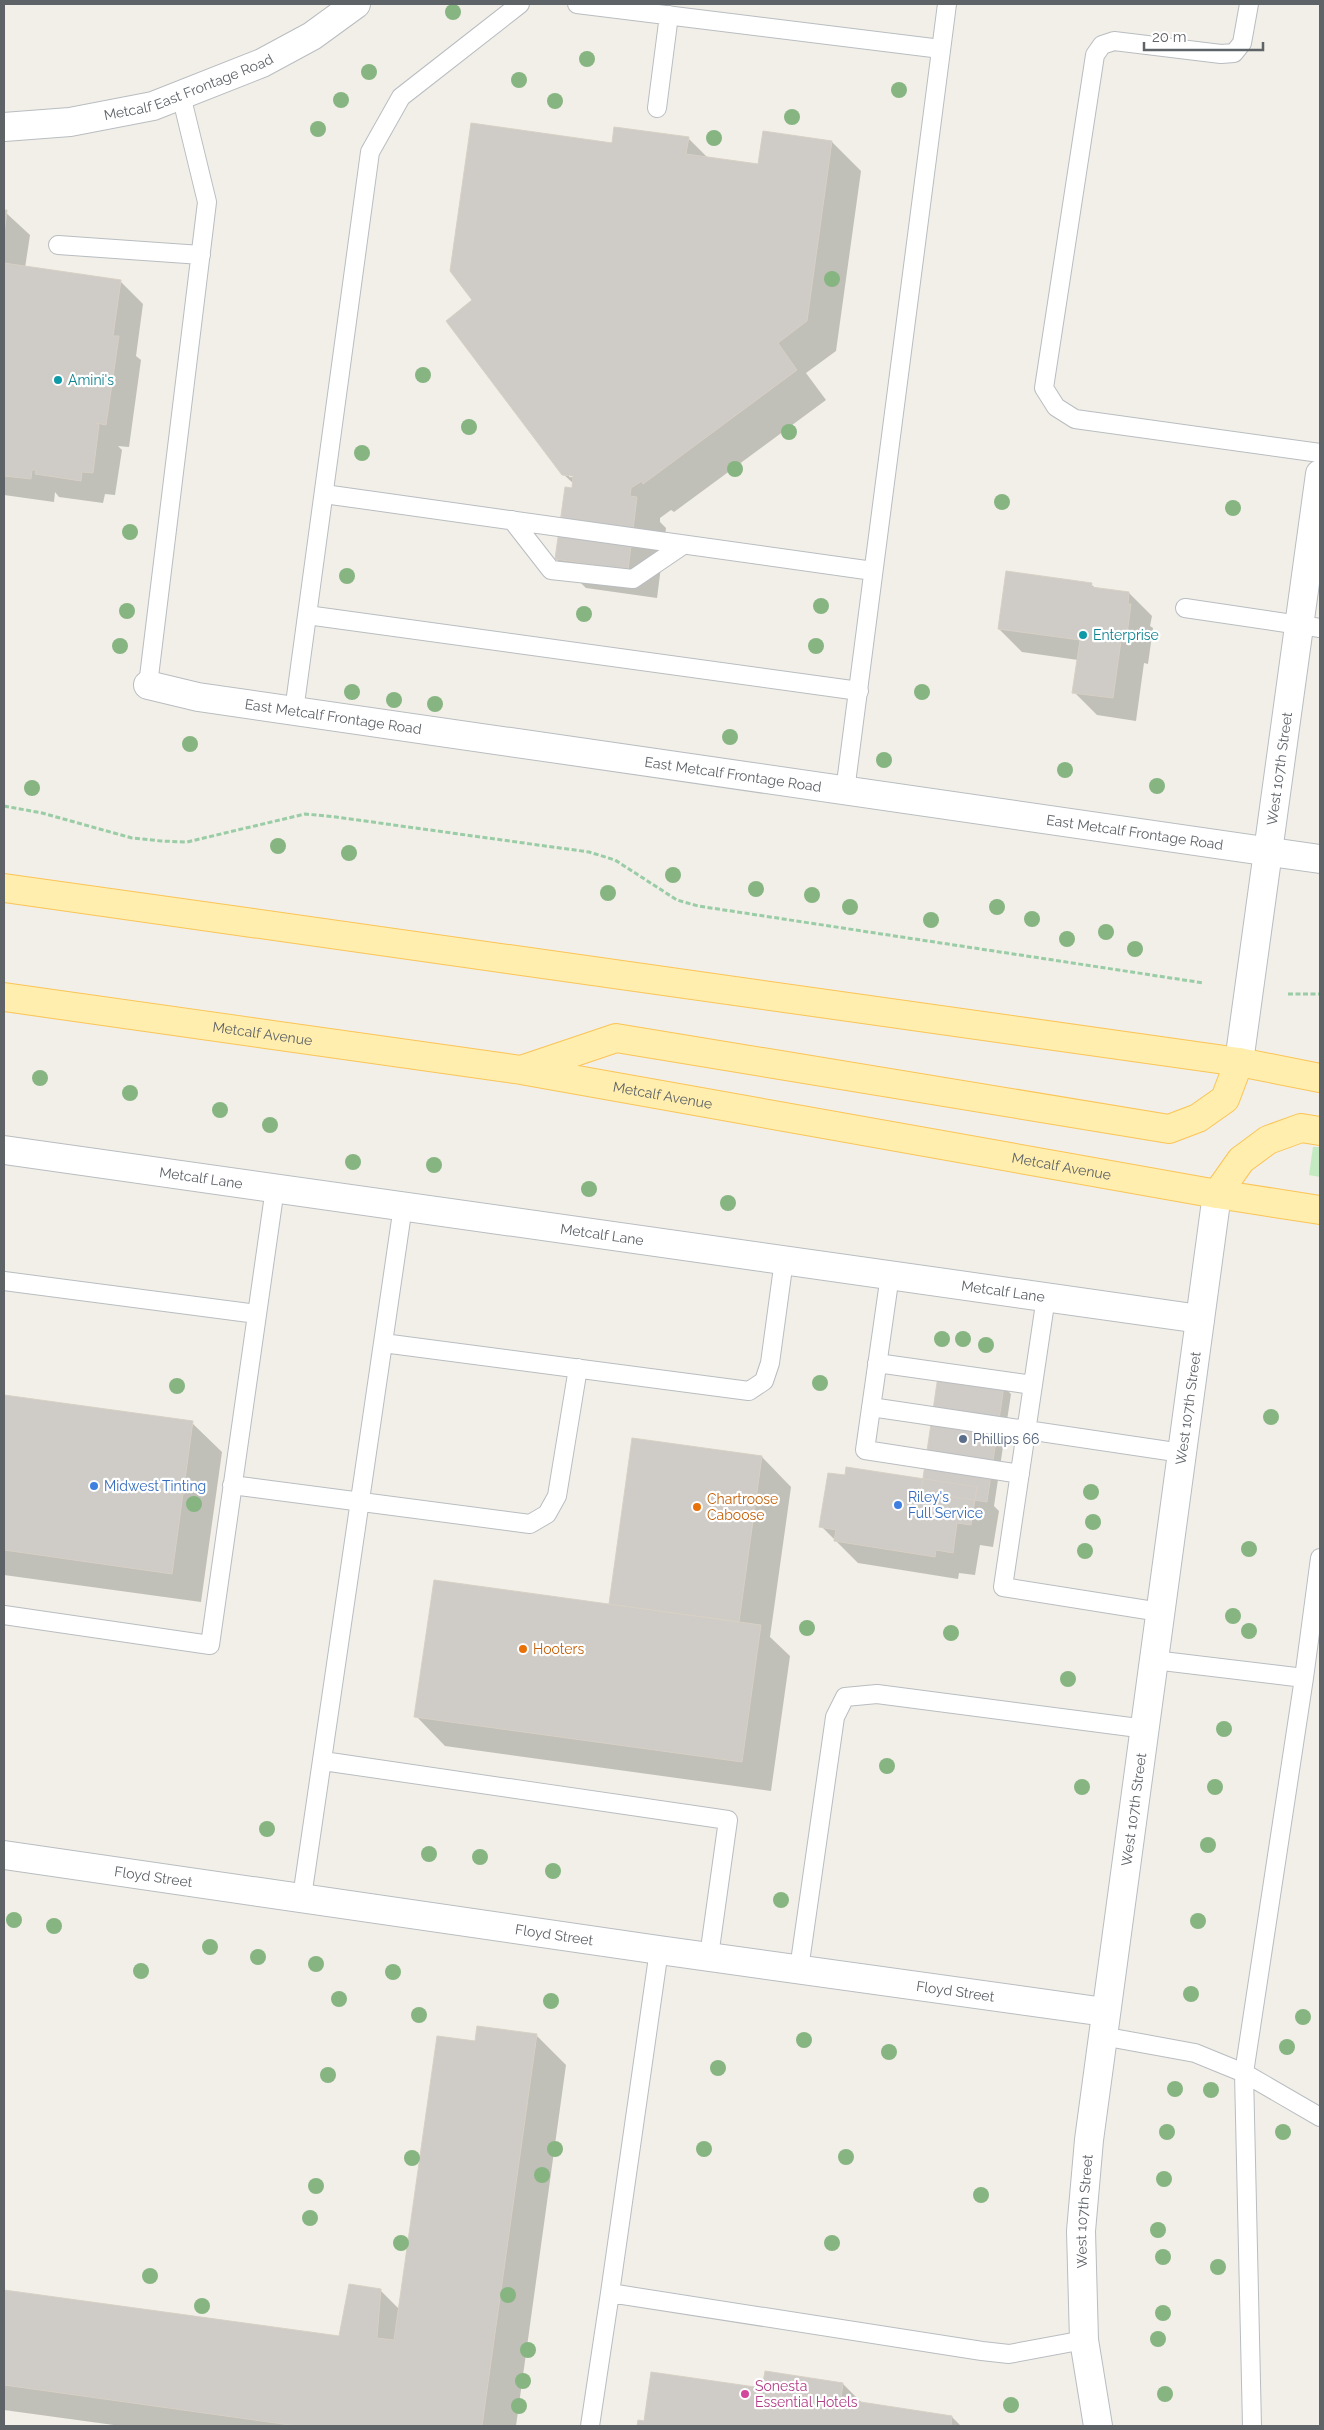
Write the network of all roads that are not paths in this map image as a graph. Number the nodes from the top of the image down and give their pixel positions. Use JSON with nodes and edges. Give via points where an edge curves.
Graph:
{"nodes":[{"id":1,"x":356,"y":4,"type":"edge"},
{"id":2,"x":520,"y":4,"type":"edge"},
{"id":3,"x":577,"y":4,"type":"edge"},
{"id":4,"x":947,"y":4,"type":"edge"},
{"id":5,"x":1249,"y":4,"type":"edge"},
{"id":6,"x":669,"y":15,"type":"junction"},
{"id":7,"x":941,"y":49,"type":"junction"},
{"id":8,"x":180,"y":95,"type":"junction"},
{"id":9,"x":657,"y":108,"type":"dead end"},
{"id":10,"x":4,"y":127,"type":"edge"},
{"id":11,"x":58,"y":245,"type":"dead end"},
{"id":12,"x":201,"y":255,"type":"junction"},
{"id":13,"x":1320,"y":454,"type":"edge"},
{"id":14,"x":1320,"y":474,"type":"edge"},
{"id":15,"x":324,"y":494,"type":"junction"},
{"id":16,"x":512,"y":520,"type":"junction"},
{"id":17,"x":683,"y":545,"type":"junction"},
{"id":18,"x":874,"y":571,"type":"junction"},
{"id":19,"x":1185,"y":608,"type":"dead end"},
{"id":20,"x":307,"y":615,"type":"junction"},
{"id":21,"x":1310,"y":626,"type":"edge"},
{"id":22,"x":148,"y":685,"type":"joint"},
{"id":23,"x":859,"y":691,"type":"junction"},
{"id":24,"x":294,"y":711,"type":"junction"},
{"id":25,"x":845,"y":791,"type":"junction"},
{"id":26,"x":1268,"y":852,"type":"junction"},
{"id":27,"x":1320,"y":859,"type":"edge"},
{"id":28,"x":4,"y":888,"type":"edge"},
{"id":29,"x":4,"y":998,"type":"edge"},
{"id":30,"x":1239,"y":1062,"type":"junction"},
{"id":31,"x":521,"y":1070,"type":"junction"},
{"id":32,"x":1320,"y":1078,"type":"edge"},
{"id":33,"x":1320,"y":1131,"type":"edge"},
{"id":34,"x":4,"y":1150,"type":"edge"},
{"id":35,"x":275,"y":1188,"type":"junction"},
{"id":36,"x":1217,"y":1194,"type":"junction"},
{"id":37,"x":403,"y":1206,"type":"junction"},
{"id":38,"x":1320,"y":1210,"type":"edge"},
{"id":39,"x":784,"y":1260,"type":"junction"},
{"id":40,"x":890,"y":1275,"type":"junction"},
{"id":41,"x":4,"y":1281,"type":"edge"},
{"id":42,"x":1046,"y":1297,"type":"junction"},
{"id":43,"x":257,"y":1314,"type":"junction"},
{"id":44,"x":1200,"y":1319,"type":"junction"},
{"id":45,"x":383,"y":1343,"type":"junction"},
{"id":46,"x":877,"y":1363,"type":"junction"},
{"id":47,"x":578,"y":1368,"type":"junction"},
{"id":48,"x":1033,"y":1385,"type":"junction"},
{"id":49,"x":871,"y":1407,"type":"junction"},
{"id":50,"x":1026,"y":1430,"type":"junction"},
{"id":51,"x":1182,"y":1454,"type":"junction"},
{"id":52,"x":1020,"y":1474,"type":"junction"},
{"id":53,"x":232,"y":1485,"type":"junction"},
{"id":54,"x":360,"y":1502,"type":"junction"},
{"id":55,"x":1320,"y":1558,"type":"edge"},
{"id":56,"x":1160,"y":1612,"type":"junction"},
{"id":57,"x":4,"y":1615,"type":"edge"},
{"id":58,"x":1154,"y":1660,"type":"junction"},
{"id":59,"x":1304,"y":1678,"type":"junction"},
{"id":60,"x":1146,"y":1729,"type":"junction"},
{"id":61,"x":323,"y":1761,"type":"junction"},
{"id":62,"x":4,"y":1855,"type":"edge"},
{"id":63,"x":302,"y":1897,"type":"junction"},
{"id":64,"x":659,"y":1950,"type":"junction"},
{"id":65,"x":709,"y":1956,"type":"junction"},
{"id":66,"x":799,"y":1968,"type":"junction"},
{"id":67,"x":1104,"y":2024,"type":"junction"},
{"id":68,"x":1244,"y":2073,"type":"junction"},
{"id":69,"x":1320,"y":2117,"type":"edge"},
{"id":70,"x":610,"y":2293,"type":"junction"},
{"id":71,"x":1084,"y":2340,"type":"junction"},
{"id":72,"x":590,"y":2426,"type":"edge"},
{"id":73,"x":1098,"y":2426,"type":"edge"},
{"id":74,"x":1252,"y":2426,"type":"edge"}],
"edges":[{"from":1,"to":8,"type":"street","name":"Metcalf East Frontage Road","via":[[312,36],[262,63]]},
{"from":2,"to":15,"type":"lane","via":[[401,97],[370,152]]},
{"from":3,"to":6,"type":"lane"},
{"from":4,"to":7,"type":"lane"},
{"from":5,"to":13,"type":"lane","via":[[1242,43],[1234,52],[1221,54],[1114,41],[1102,45],[1095,55],[1044,388],[1056,407],[1075,418]]},
{"from":6,"to":7,"type":"lane"},
{"from":6,"to":9,"type":"lane"},
{"from":7,"to":18,"type":"lane"},
{"from":8,"to":10,"type":"street","name":"Metcalf East Frontage Road","via":[[153,106],[70,122]]},
{"from":8,"to":12,"type":"lane","via":[[207,202]]},
{"from":11,"to":12,"type":"lane"},
{"from":12,"to":22,"type":"lane"},
{"from":14,"to":21,"type":"street","name":"West 107th Street"},
{"from":15,"to":16,"type":"lane"},
{"from":15,"to":20,"type":"lane"},
{"from":16,"to":17,"type":"lane"},
{"from":16,"to":17,"type":"lane","via":[[552,570],[632,579]]},
{"from":17,"to":18,"type":"lane"},
{"from":18,"to":23,"type":"lane"},
{"from":19,"to":21,"type":"lane"},
{"from":20,"to":23,"type":"lane"},
{"from":20,"to":24,"type":"lane"},
{"from":21,"to":26,"type":"street","name":"West 107th Street"},
{"from":22,"to":24,"type":"street","name":"East Metcalf Frontage Road","via":[[198,697]]},
{"from":23,"to":25,"type":"lane"},
{"from":24,"to":25,"type":"street","name":"East Metcalf Frontage Road"},
{"from":25,"to":26,"type":"street","name":"East Metcalf Frontage Road"},
{"from":26,"to":27,"type":"street","name":"East Metcalf Frontage Road"},
{"from":26,"to":30,"type":"street","name":"West 107th Street"},
{"from":28,"to":30,"type":"main road"},
{"from":29,"to":31,"type":"main road","name":"Metcalf Avenue"},
{"from":30,"to":31,"type":"main road","via":[[1225,1099],[1198,1118],[1169,1129],[616,1038]]},
{"from":30,"to":32,"type":"main road"},
{"from":31,"to":36,"type":"main road","name":"Metcalf Avenue"},
{"from":33,"to":36,"type":"main road","via":[[1300,1128],[1268,1140],[1241,1160]]},
{"from":34,"to":35,"type":"street","name":"Metcalf Lane"},
{"from":35,"to":37,"type":"street","name":"Metcalf Lane"},
{"from":35,"to":43,"type":"lane"},
{"from":36,"to":38,"type":"main road","name":"Metcalf Avenue"},
{"from":36,"to":44,"type":"street","name":"West 107th Street"},
{"from":37,"to":39,"type":"street","name":"Metcalf Lane"},
{"from":37,"to":45,"type":"lane"},
{"from":39,"to":40,"type":"street","name":"Metcalf Lane"},
{"from":39,"to":47,"type":"lane","via":[[770,1363],[764,1381],[749,1391]]},
{"from":40,"to":42,"type":"street","name":"Metcalf Lane"},
{"from":40,"to":46,"type":"lane"},
{"from":41,"to":43,"type":"lane"},
{"from":42,"to":44,"type":"street","name":"Metcalf Lane"},
{"from":42,"to":48,"type":"lane"},
{"from":43,"to":53,"type":"lane"},
{"from":44,"to":51,"type":"street","name":"West 107th Street"},
{"from":45,"to":47,"type":"lane"},
{"from":45,"to":54,"type":"lane"},
{"from":46,"to":48,"type":"lane"},
{"from":46,"to":49,"type":"lane"},
{"from":47,"to":54,"type":"lane","via":[[557,1496],[546,1514],[530,1524]]},
{"from":48,"to":50,"type":"lane"},
{"from":49,"to":50,"type":"lane"},
{"from":49,"to":52,"type":"lane","via":[[865,1450]]},
{"from":50,"to":51,"type":"lane"},
{"from":50,"to":52,"type":"lane"},
{"from":51,"to":56,"type":"street","name":"West 107th Street"},
{"from":52,"to":56,"type":"lane","via":[[1003,1587]]},
{"from":53,"to":54,"type":"lane"},
{"from":53,"to":57,"type":"lane","via":[[210,1645]]},
{"from":54,"to":61,"type":"lane"},
{"from":55,"to":59,"type":"lane"},
{"from":56,"to":58,"type":"street","name":"West 107th Street"},
{"from":58,"to":59,"type":"lane"},
{"from":58,"to":60,"type":"street","name":"West 107th Street"},
{"from":59,"to":68,"type":"lane"},
{"from":60,"to":66,"type":"lane","via":[[877,1694],[845,1697],[835,1717]]},
{"from":60,"to":67,"type":"street","name":"West 107th Street"},
{"from":61,"to":63,"type":"lane"},
{"from":61,"to":65,"type":"lane","via":[[728,1820]]},
{"from":62,"to":63,"type":"street","name":"Floyd Street"},
{"from":63,"to":64,"type":"street","name":"Floyd Street"},
{"from":64,"to":65,"type":"street","name":"Floyd Street"},
{"from":64,"to":70,"type":"lane"},
{"from":65,"to":66,"type":"street","name":"Floyd Street"},
{"from":66,"to":67,"type":"street","name":"Floyd Street"},
{"from":67,"to":68,"type":"lane"},
{"from":67,"to":71,"type":"street","name":"West 107th Street","via":[[1081,2231]]},
{"from":68,"to":69,"type":"lane"},
{"from":68,"to":74,"type":"lane"},
{"from":70,"to":71,"type":"lane","via":[[1009,2354]]},
{"from":70,"to":72,"type":"lane"},
{"from":71,"to":73,"type":"street","name":"West 107th Street"}]}
